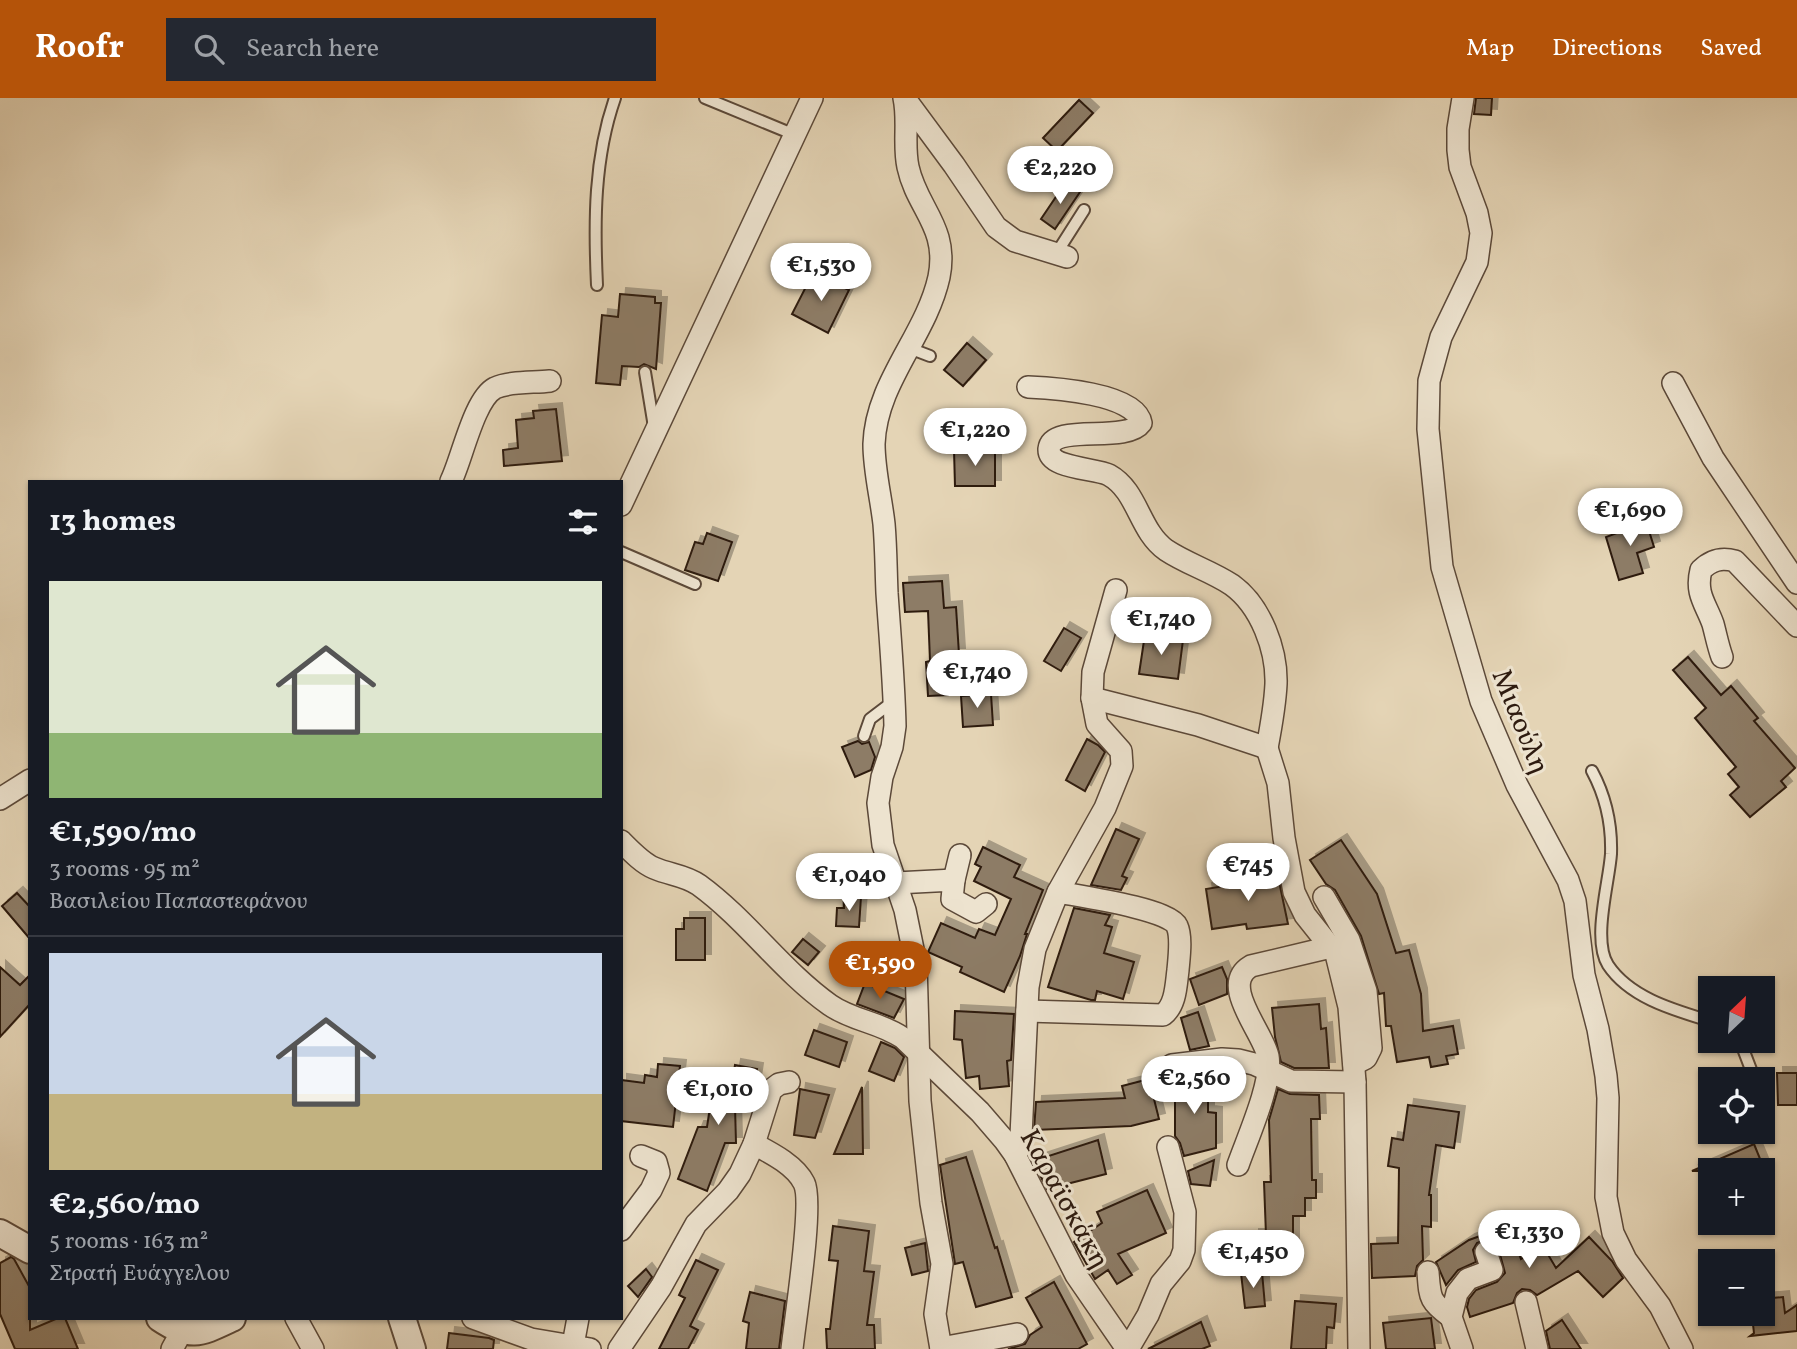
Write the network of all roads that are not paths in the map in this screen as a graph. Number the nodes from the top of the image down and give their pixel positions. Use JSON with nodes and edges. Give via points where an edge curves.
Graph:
{"nodes":[{"id":1,"x":615,"y":98,"type":"edge"},
{"id":2,"x":705,"y":98,"type":"edge"},
{"id":3,"x":812,"y":98,"type":"edge"},
{"id":4,"x":904,"y":98,"type":"edge"},
{"id":5,"x":1463,"y":98,"type":"edge"},
{"id":6,"x":795,"y":135,"type":"junction"},
{"id":7,"x":1084,"y":210,"type":"dead end"},
{"id":8,"x":1061,"y":255,"type":"joint"},
{"id":9,"x":597,"y":285,"type":"dead end"},
{"id":10,"x":909,"y":348,"type":"junction"},
{"id":11,"x":930,"y":356,"type":"dead end"},
{"id":12,"x":645,"y":372,"type":"dead end"},
{"id":13,"x":550,"y":381,"type":"dead end"},
{"id":14,"x":1673,"y":383,"type":"dead end"},
{"id":15,"x":1028,"y":387,"type":"dead end"},
{"id":16,"x":655,"y":433,"type":"junction"},
{"id":17,"x":451,"y":480,"type":"edge"},
{"id":18,"x":623,"y":501,"type":"edge"},
{"id":19,"x":623,"y":553,"type":"edge"},
{"id":20,"x":1797,"y":583,"type":"edge"},
{"id":21,"x":695,"y":584,"type":"dead end"},
{"id":22,"x":1116,"y":590,"type":"dead end"},
{"id":23,"x":1797,"y":626,"type":"edge"},
{"id":24,"x":1722,"y":657,"type":"dead end"},
{"id":25,"x":1092,"y":698,"type":"junction"},
{"id":26,"x":895,"y":700,"type":"junction"},
{"id":27,"x":864,"y":736,"type":"dead end"},
{"id":28,"x":1267,"y":748,"type":"junction"},
{"id":29,"x":1592,"y":771,"type":"dead end"},
{"id":30,"x":28,"y":781,"type":"edge"},
{"id":31,"x":0,"y":799,"type":"edge"},
{"id":32,"x":623,"y":843,"type":"edge"},
{"id":33,"x":960,"y":855,"type":"dead end"},
{"id":34,"x":954,"y":880,"type":"junction"},
{"id":35,"x":895,"y":883,"type":"junction"},
{"id":36,"x":1058,"y":892,"type":"junction"},
{"id":37,"x":1324,"y":897,"type":"dead end"},
{"id":38,"x":986,"y":904,"type":"dead end"},
{"id":39,"x":1331,"y":947,"type":"junction"},
{"id":40,"x":1606,"y":960,"type":"junction"},
{"id":41,"x":1583,"y":967,"type":"junction"},
{"id":42,"x":1027,"y":1011,"type":"junction"},
{"id":43,"x":1698,"y":1017,"type":"edge"},
{"id":44,"x":918,"y":1051,"type":"junction"},
{"id":45,"x":1172,"y":1065,"type":"dead end"},
{"id":46,"x":1269,"y":1072,"type":"junction"},
{"id":47,"x":1354,"y":1073,"type":"junction"},
{"id":48,"x":789,"y":1082,"type":"dead end"},
{"id":49,"x":754,"y":1144,"type":"junction"},
{"id":50,"x":1168,"y":1147,"type":"dead end"},
{"id":51,"x":1015,"y":1155,"type":"junction"},
{"id":52,"x":640,"y":1156,"type":"dead end"},
{"id":53,"x":1238,"y":1165,"type":"dead end"},
{"id":54,"x":623,"y":1227,"type":"edge"},
{"id":55,"x":0,"y":1233,"type":"edge"},
{"id":56,"x":28,"y":1249,"type":"edge"},
{"id":57,"x":1486,"y":1252,"type":"dead end"},
{"id":58,"x":1428,"y":1272,"type":"dead end"},
{"id":59,"x":1525,"y":1302,"type":"dead end"},
{"id":60,"x":1451,"y":1317,"type":"junction"},
{"id":61,"x":227,"y":1320,"type":"edge"},
{"id":62,"x":297,"y":1320,"type":"edge"},
{"id":63,"x":403,"y":1320,"type":"edge"},
{"id":64,"x":479,"y":1320,"type":"edge"},
{"id":65,"x":578,"y":1320,"type":"edge"},
{"id":66,"x":171,"y":1333,"type":"edge"},
{"id":67,"x":1017,"y":1334,"type":"dead end"},
{"id":68,"x":1121,"y":1346,"type":"edge"},
{"id":69,"x":582,"y":1347,"type":"edge"},
{"id":70,"x":313,"y":1349,"type":"edge"},
{"id":71,"x":412,"y":1349,"type":"edge"},
{"id":72,"x":619,"y":1349,"type":"edge"},
{"id":73,"x":792,"y":1349,"type":"edge"},
{"id":74,"x":941,"y":1349,"type":"edge"},
{"id":75,"x":1359,"y":1349,"type":"edge"},
{"id":76,"x":1462,"y":1349,"type":"edge"},
{"id":77,"x":1537,"y":1349,"type":"edge"},
{"id":78,"x":1682,"y":1349,"type":"edge"}],
"edges":[{"from":1,"to":9,"type":"lane","via":[[596,196]]},
{"from":2,"to":6,"type":"lane"},
{"from":3,"to":6,"type":"street"},
{"from":4,"to":8,"type":"street","via":[[996,226],[1015,241]]},
{"from":4,"to":10,"type":"street","via":[[907,164],[941,248],[934,294]]},
{"from":5,"to":41,"type":"street","name":"Μιαούλη","via":[[1458,150],[1481,233],[1477,262],[1441,337],[1429,380],[1428,429],[1442,567],[1480,701],[1575,901]]},
{"from":6,"to":16,"type":"street"},
{"from":7,"to":8,"type":"lane"},
{"from":10,"to":11,"type":"lane"},
{"from":10,"to":26,"type":"street","via":[[886,394],[874,446],[884,524]]},
{"from":12,"to":16,"type":"lane"},
{"from":13,"to":17,"type":"street","via":[[495,388],[487,395]]},
{"from":14,"to":20,"type":"street","via":[[1713,458]]},
{"from":15,"to":28,"type":"street","via":[[1085,392],[1139,416],[1141,423],[1134,430],[1068,436],[1055,440],[1049,451],[1061,464],[1101,471],[1115,479],[1165,549],[1233,586],[1254,609],[1269,642],[1276,682]]},
{"from":16,"to":18,"type":"street"},
{"from":19,"to":21,"type":"lane"},
{"from":22,"to":25,"type":"street","via":[[1093,671]]},
{"from":23,"to":24,"type":"street","via":[[1735,561],[1713,561],[1701,570],[1699,589]]},
{"from":25,"to":28,"type":"street"},
{"from":25,"to":36,"type":"street","via":[[1097,724],[1121,751],[1122,766],[1105,808]]},
{"from":26,"to":27,"type":"lane","via":[[870,719]]},
{"from":26,"to":35,"type":"street","via":[[894,737],[878,803],[883,845]]},
{"from":28,"to":39,"type":"street","via":[[1278,783],[1294,891],[1305,915]]},
{"from":29,"to":40,"type":"lane","via":[[1606,801],[1610,830],[1602,931]]},
{"from":30,"to":31,"type":"street"},
{"from":32,"to":44,"type":"street","name":"Καραϊσκάκη","via":[[651,867],[683,876],[710,893],[830,1005],[888,1028]]},
{"from":33,"to":34,"type":"street"},
{"from":34,"to":35,"type":"street"},
{"from":34,"to":38,"type":"street","via":[[952,899],[976,912]]},
{"from":35,"to":44,"type":"street","via":[[916,964]]},
{"from":36,"to":42,"type":"street","via":[[1035,949]]},
{"from":36,"to":42,"type":"street","via":[[1171,919],[1179,938],[1173,1000],[1163,1015]]},
{"from":37,"to":47,"type":"street","via":[[1349,940],[1366,991],[1371,1048]]},
{"from":39,"to":46,"type":"street","via":[[1242,971],[1241,996],[1267,1053]]},
{"from":39,"to":47,"type":"street","via":[[1349,1007]]},
{"from":40,"to":41,"type":"lane"},
{"from":40,"to":43,"type":"lane","via":[[1636,991]]},
{"from":41,"to":78,"type":"street","name":"Μιαούλη","via":[[1606,1076],[1606,1197],[1613,1233]]},
{"from":42,"to":51,"type":"street","via":[[1021,1136]]},
{"from":44,"to":51,"type":"street","name":"Καραϊσκάκη"},
{"from":44,"to":74,"type":"street","via":[[927,1173],[942,1264],[935,1314]]},
{"from":45,"to":46,"type":"street","via":[[1222,1059],[1254,1064]]},
{"from":46,"to":47,"type":"street","via":[[1291,1082]]},
{"from":46,"to":53,"type":"street"},
{"from":47,"to":75,"type":"street"},
{"from":48,"to":49,"type":"street","via":[[768,1093]]},
{"from":49,"to":72,"type":"street","via":[[734,1184],[702,1215]]},
{"from":49,"to":73,"type":"street","via":[[792,1168],[806,1188]]},
{"from":50,"to":68,"type":"street","via":[[1185,1212],[1184,1250],[1161,1283],[1149,1315]]},
{"from":51,"to":68,"type":"street","name":"Καραϊσκάκη","via":[[1076,1275]]},
{"from":52,"to":54,"type":"street","via":[[656,1163],[659,1173]]},
{"from":55,"to":56,"type":"street"},
{"from":57,"to":60,"type":"street","via":[[1492,1270],[1468,1279],[1457,1293]]},
{"from":58,"to":60,"type":"street","via":[[1430,1297]]},
{"from":59,"to":77,"type":"street"},
{"from":60,"to":76,"type":"street"},
{"from":61,"to":66,"type":"street","via":[[202,1331]]},
{"from":62,"to":70,"type":"street"},
{"from":63,"to":71,"type":"street"},
{"from":64,"to":69,"type":"street","via":[[531,1339]]},
{"from":65,"to":69,"type":"street"},
{"from":67,"to":74,"type":"street"}]}
